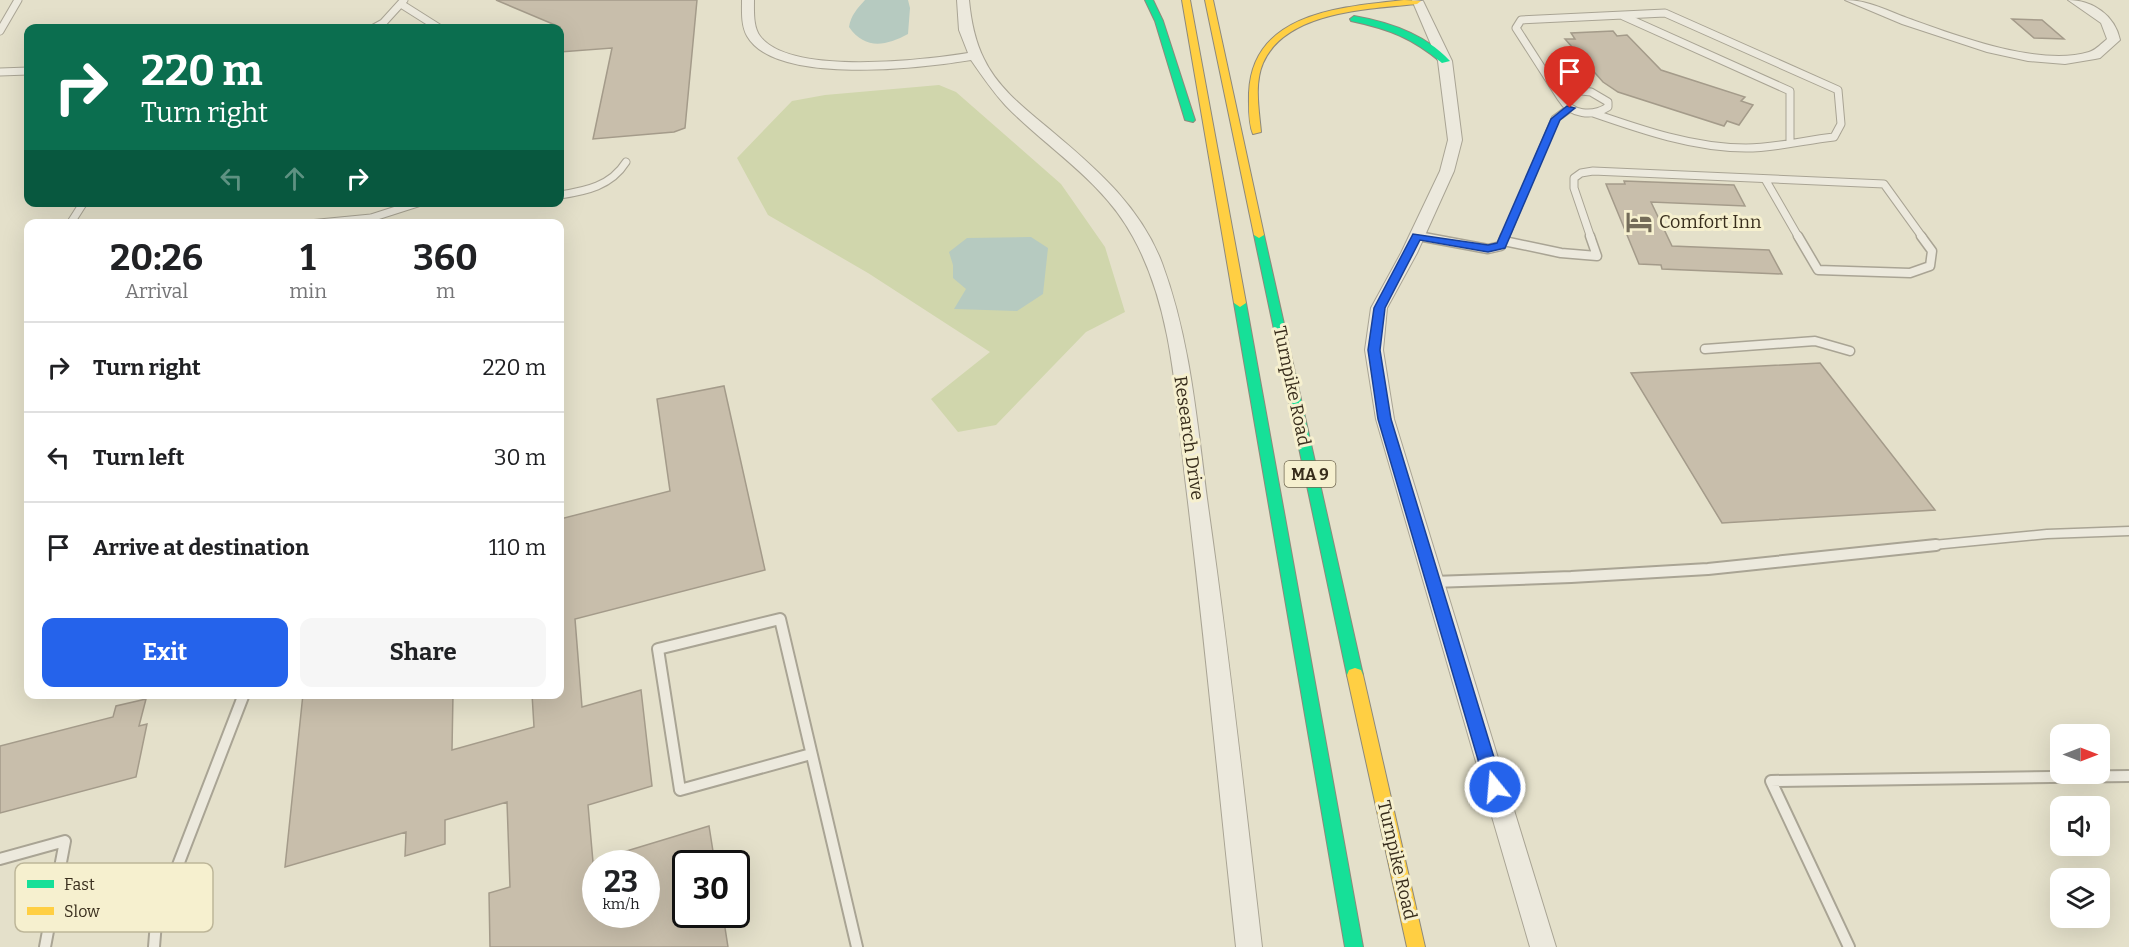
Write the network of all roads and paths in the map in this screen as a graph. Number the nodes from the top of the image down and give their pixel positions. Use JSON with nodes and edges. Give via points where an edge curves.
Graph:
{"nodes":[{"id":1,"x":18,"y":0,"type":"edge"},
{"id":2,"x":748,"y":0,"type":"edge"},
{"id":3,"x":963,"y":0,"type":"edge"},
{"id":4,"x":1149,"y":0,"type":"edge"},
{"id":5,"x":1186,"y":0,"type":"edge"},
{"id":6,"x":1209,"y":0,"type":"edge"},
{"id":7,"x":1414,"y":0,"type":"edge"},
{"id":8,"x":1851,"y":0,"type":"edge"},
{"id":9,"x":2074,"y":0,"type":"edge"},
{"id":10,"x":402,"y":2,"type":"edge"},
{"id":11,"x":1620,"y":15,"type":"junction"},
{"id":12,"x":1307,"y":21,"type":"junction"},
{"id":13,"x":381,"y":24,"type":"edge"},
{"id":14,"x":433,"y":24,"type":"edge"},
{"id":15,"x":0,"y":30,"type":"edge"},
{"id":16,"x":976,"y":55,"type":"junction"},
{"id":17,"x":1445,"y":61,"type":"junction"},
{"id":18,"x":24,"y":71,"type":"edge"},
{"id":19,"x":0,"y":72,"type":"edge"},
{"id":20,"x":1560,"y":98,"type":"junction"},
{"id":21,"x":1570,"y":108,"type":"junction"},
{"id":22,"x":1593,"y":113,"type":"junction"},
{"id":23,"x":1790,"y":142,"type":"junction"},
{"id":24,"x":1258,"y":144,"type":"dead end"},
{"id":25,"x":626,"y":162,"type":"dead end"},
{"id":26,"x":1765,"y":179,"type":"junction"},
{"id":27,"x":564,"y":194,"type":"edge"},
{"id":28,"x":405,"y":207,"type":"edge"},
{"id":29,"x":361,"y":219,"type":"edge"},
{"id":30,"x":1417,"y":236,"type":"junction"},
{"id":31,"x":1504,"y":241,"type":"junction"},
{"id":32,"x":1276,"y":248,"type":"dead end"},
{"id":33,"x":1236,"y":280,"type":"junction"},
{"id":34,"x":1705,"y":349,"type":"dead end"},
{"id":35,"x":1850,"y":351,"type":"dead end"},
{"id":36,"x":2129,"y":531,"type":"edge"},
{"id":37,"x":1326,"y":548,"type":"junction"},
{"id":38,"x":1433,"y":582,"type":"junction"},
{"id":39,"x":242,"y":699,"type":"edge"},
{"id":40,"x":811,"y":754,"type":"junction"},
{"id":41,"x":2129,"y":776,"type":"edge"},
{"id":42,"x":0,"y":859,"type":"edge"},
{"id":43,"x":61,"y":863,"type":"edge"},
{"id":44,"x":179,"y":863,"type":"edge"},
{"id":45,"x":48,"y":932,"type":"edge"},
{"id":46,"x":155,"y":932,"type":"edge"},
{"id":47,"x":45,"y":947,"type":"edge"},
{"id":48,"x":154,"y":947,"type":"edge"},
{"id":49,"x":857,"y":947,"type":"edge"},
{"id":50,"x":1249,"y":947,"type":"edge"},
{"id":51,"x":1354,"y":947,"type":"edge"},
{"id":52,"x":1416,"y":947,"type":"edge"},
{"id":53,"x":1543,"y":947,"type":"edge"},
{"id":54,"x":1849,"y":947,"type":"edge"}],
"edges":[{"from":1,"to":15,"type":"lane"},
{"from":2,"to":16,"type":"street","via":[[748,21],[754,38],[769,49],[813,63],[839,68],[880,68]]},
{"from":3,"to":16,"type":"street","name":"Research Drive","via":[[965,34]]},
{"from":4,"to":33,"type":"highway","via":[[1196,136]]},
{"from":5,"to":33,"type":"highway","name":"Turnpike Road","number":"MA 9"},
{"from":6,"to":37,"type":"highway","name":"Turnpike Road","number":"MA 9"},
{"from":7,"to":12,"type":"highway","via":[[1327,13]]},
{"from":7,"to":17,"type":"street"},
{"from":8,"to":9,"type":"street","via":[[1945,36],[2004,52],[2062,59],[2103,51],[2114,40],[2110,25]]},
{"from":10,"to":13,"type":"lane"},
{"from":10,"to":14,"type":"lane"},
{"from":11,"to":20,"type":"lane","via":[[1521,20],[1516,28]]},
{"from":11,"to":23,"type":"lane","via":[[1790,91]]},
{"from":11,"to":23,"type":"lane","via":[[1665,13],[1838,90],[1841,124],[1834,137]]},
{"from":12,"to":17,"type":"highway","via":[[1352,19],[1389,25],[1412,34]]},
{"from":12,"to":24,"type":"highway","via":[[1275,38],[1256,67],[1250,91]]},
{"from":16,"to":50,"type":"street","name":"Research Drive","via":[[994,84],[1030,122],[1101,183],[1125,212],[1141,234],[1164,294],[1174,330],[1202,530]]},
{"from":17,"to":30,"type":"street","via":[[1455,140],[1447,171]]},
{"from":18,"to":19,"type":"lane"},
{"from":20,"to":21,"type":"lane"},
{"from":20,"to":22,"type":"lane","via":[[1571,90],[1602,96],[1608,107]]},
{"from":21,"to":22,"type":"lane"},
{"from":21,"to":31,"type":"lane","via":[[1556,119]]},
{"from":22,"to":23,"type":"lane","via":[[1726,147],[1765,147]]},
{"from":25,"to":27,"type":"lane","via":[[621,172],[592,190]]},
{"from":26,"to":26,"type":"lane","via":[[1884,184],[1932,251],[1930,266],[1910,273],[1818,270]]},
{"from":26,"to":31,"type":"lane","via":[[1581,173],[1574,178],[1574,188],[1597,256]]},
{"from":28,"to":29,"type":"lane"},
{"from":30,"to":31,"type":"lane","via":[[1488,249],[1501,246]]},
{"from":30,"to":38,"type":"street","via":[[1380,308],[1374,350],[1385,419]]},
{"from":32,"to":37,"type":"highway"},
{"from":33,"to":51,"type":"highway","name":"Turnpike Road","number":"MA 9"},
{"from":34,"to":35,"type":"lane","via":[[1815,341]]},
{"from":36,"to":38,"type":"lane","via":[[2003,537],[1654,575]]},
{"from":37,"to":52,"type":"highway","name":"Turnpike Road","number":"MA 9"},
{"from":38,"to":53,"type":"street"},
{"from":39,"to":44,"type":"lane"},
{"from":40,"to":40,"type":"lane","via":[[780,619],[658,649],[680,790]]},
{"from":40,"to":49,"type":"lane"},
{"from":41,"to":54,"type":"lane","via":[[1771,781]]},
{"from":42,"to":43,"type":"lane","via":[[65,841]]},
{"from":45,"to":47,"type":"lane"},
{"from":46,"to":48,"type":"lane"}]}
